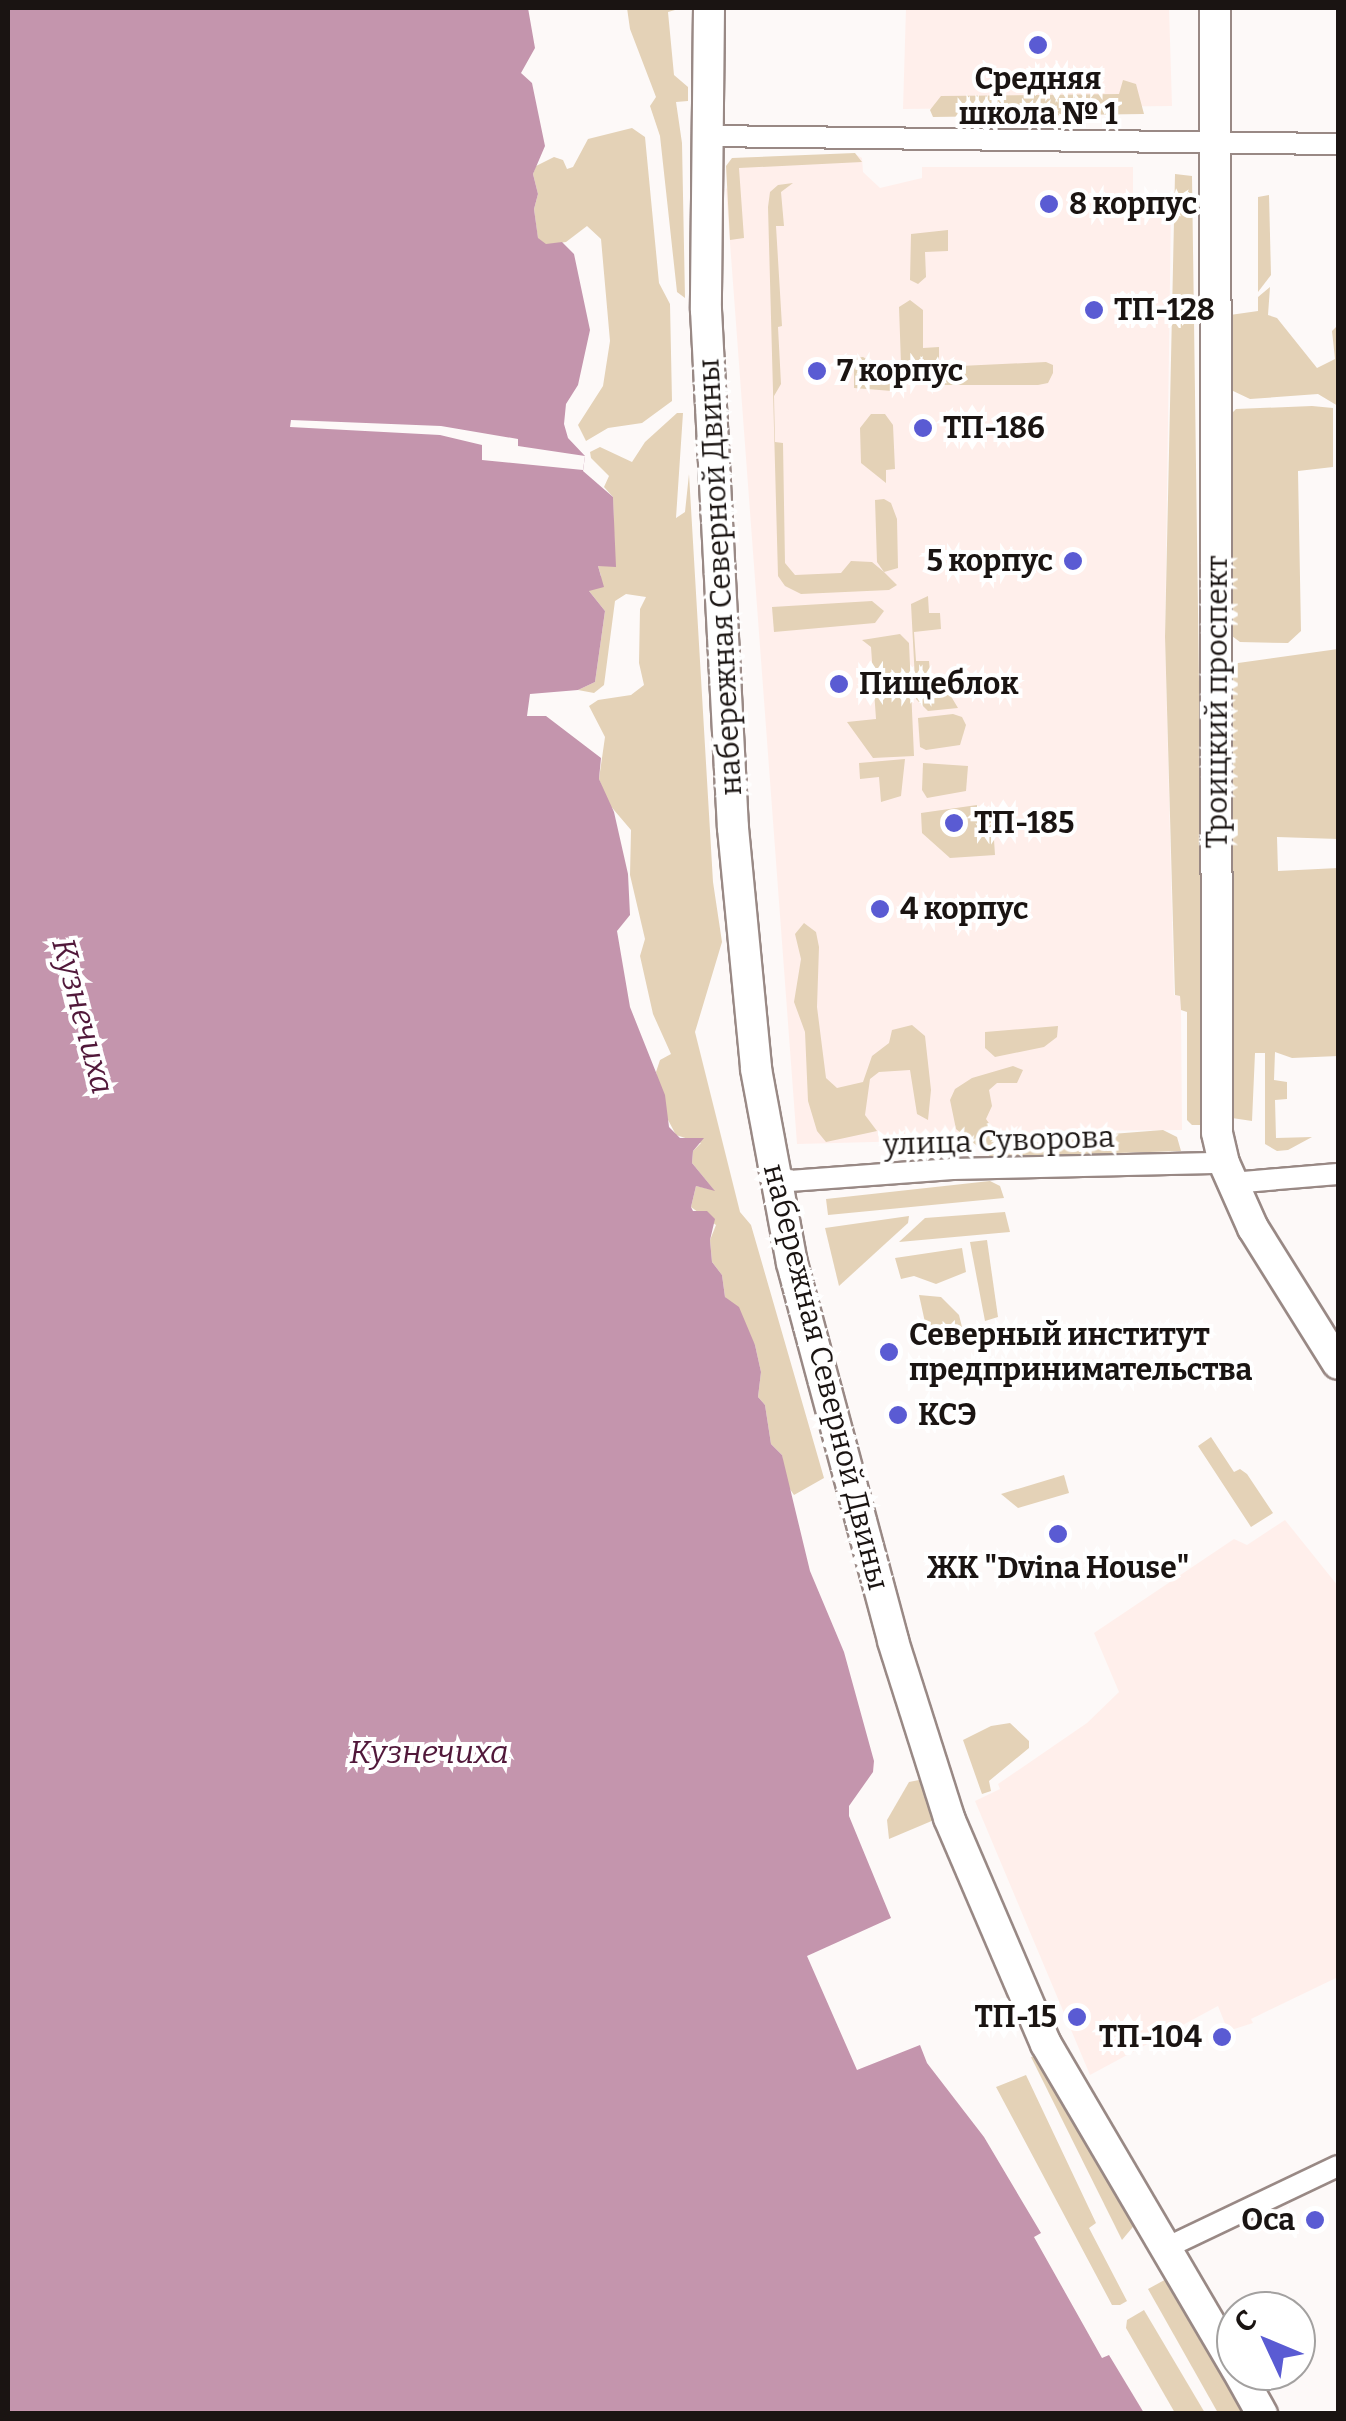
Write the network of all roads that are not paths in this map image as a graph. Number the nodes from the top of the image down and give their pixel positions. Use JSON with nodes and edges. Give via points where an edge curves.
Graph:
{"nodes":[{"id":1,"x":709,"y":8,"type":"edge"},
{"id":2,"x":1215,"y":8,"type":"edge"},
{"id":3,"x":707,"y":136,"type":"junction"},
{"id":4,"x":1216,"y":142,"type":"junction"},
{"id":5,"x":1338,"y":144,"type":"edge"},
{"id":6,"x":1228,"y":1173,"type":"junction"},
{"id":7,"x":1338,"y":1174,"type":"edge"},
{"id":8,"x":776,"y":1182,"type":"junction"},
{"id":9,"x":1338,"y":1364,"type":"edge"},
{"id":10,"x":1338,"y":2166,"type":"edge"},
{"id":11,"x":1168,"y":2247,"type":"junction"},
{"id":12,"x":1216,"y":2332,"type":"edge"},
{"id":13,"x":1249,"y":2391,"type":"edge"},
{"id":14,"x":1262,"y":2414,"type":"edge"}],
"edges":[{"from":1,"to":3,"type":"street","name":"набережная Северной Двины"},
{"from":2,"to":4,"type":"street","name":"Троицкий проспект"},
{"from":3,"to":4,"type":"street"},
{"from":3,"to":8,"type":"street","name":"набережная Северной Двины","via":[[706,310],[733,828],[756,1069]]},
{"from":4,"to":5,"type":"street"},
{"from":4,"to":6,"type":"street","name":"Троицкий проспект","via":[[1217,1133]]},
{"from":6,"to":7,"type":"street","name":"улица Суворова"},
{"from":6,"to":8,"type":"street","name":"улица Суворова","via":[[953,1169]]},
{"from":6,"to":9,"type":"street","name":"Троицкий проспект","via":[[1252,1228]]},
{"from":8,"to":11,"type":"street","name":"набережная Северной Двины","via":[[893,1640],[950,1818],[1046,2044]]},
{"from":10,"to":11,"type":"street"},
{"from":11,"to":12,"type":"street","name":"набережная Северной Двины"},
{"from":13,"to":14,"type":"street","name":"набережная Северной Двины"}]}
